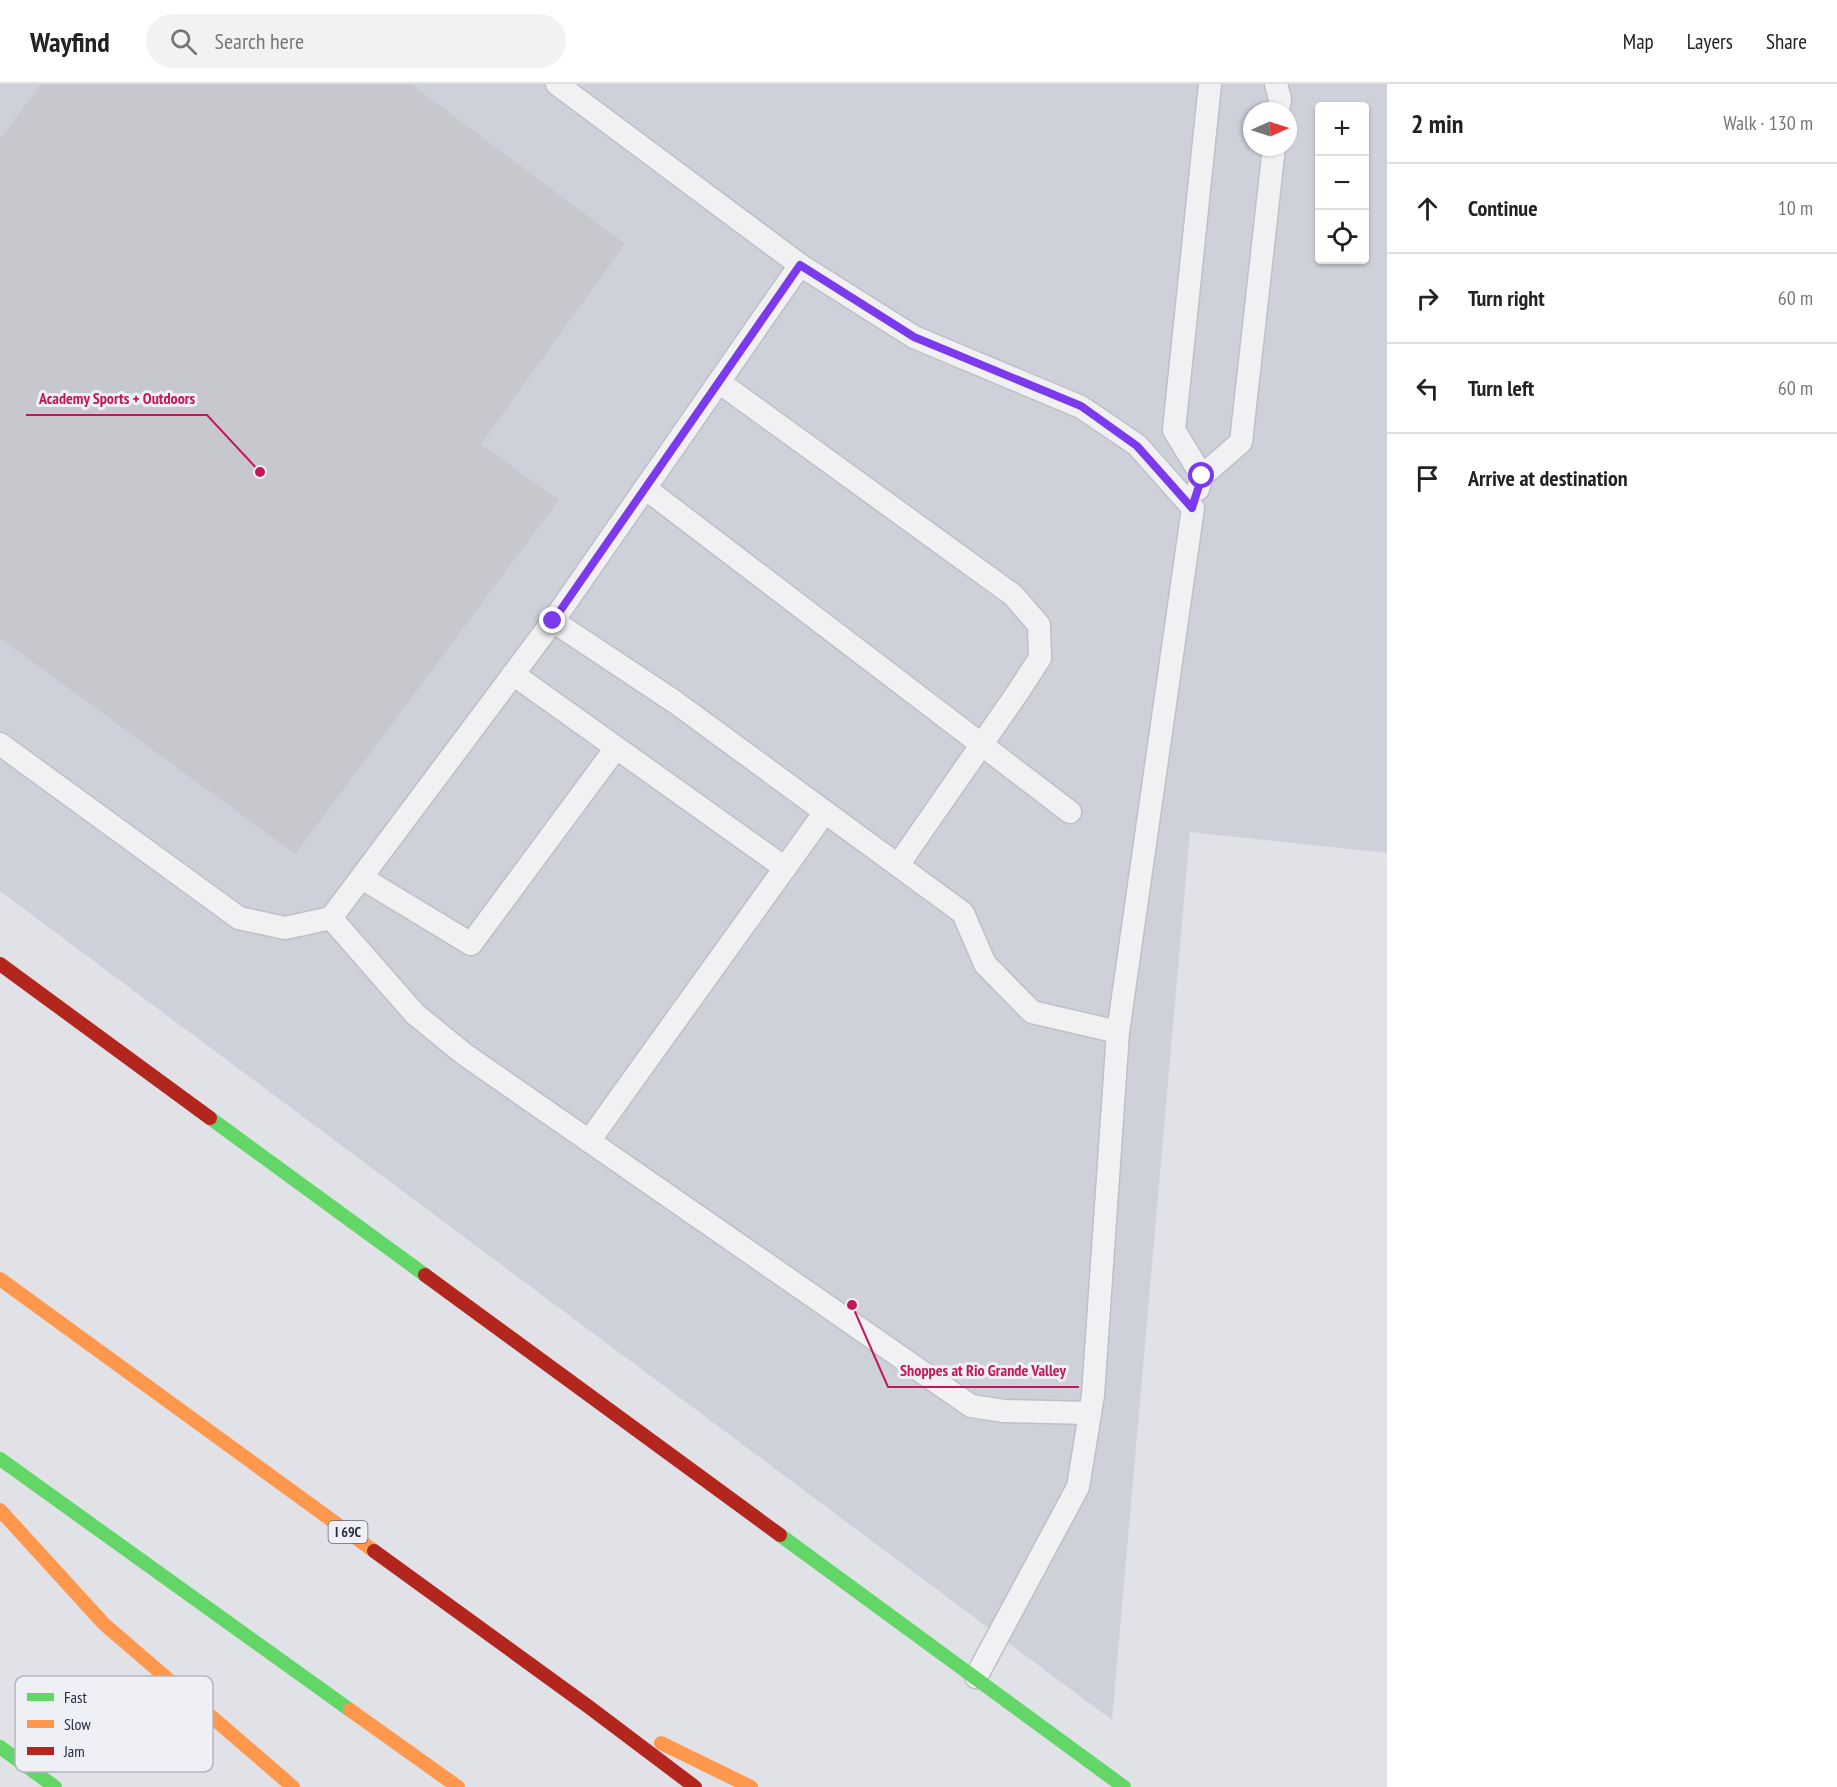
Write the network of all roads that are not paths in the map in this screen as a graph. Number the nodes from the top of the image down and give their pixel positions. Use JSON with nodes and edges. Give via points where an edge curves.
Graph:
{"nodes":[{"id":1,"x":557,"y":84,"type":"edge"},
{"id":2,"x":1210,"y":84,"type":"edge"},
{"id":3,"x":1276,"y":84,"type":"edge"},
{"id":4,"x":1280,"y":102,"type":"edge"},
{"id":5,"x":1273,"y":156,"type":"edge"},
{"id":6,"x":800,"y":265,"type":"junction"},
{"id":7,"x":719,"y":382,"type":"junction"},
{"id":8,"x":1202,"y":476,"type":"junction"},
{"id":9,"x":645,"y":488,"type":"junction"},
{"id":10,"x":1192,"y":508,"type":"junction"},
{"id":11,"x":553,"y":621,"type":"junction"},
{"id":12,"x":513,"y":674,"type":"junction"},
{"id":13,"x":0,"y":744,"type":"edge"},
{"id":14,"x":982,"y":745,"type":"junction"},
{"id":15,"x":616,"y":748,"type":"junction"},
{"id":16,"x":825,"y":812,"type":"junction"},
{"id":17,"x":1070,"y":812,"type":"dead end"},
{"id":18,"x":898,"y":865,"type":"junction"},
{"id":19,"x":785,"y":868,"type":"junction"},
{"id":20,"x":362,"y":878,"type":"junction"},
{"id":21,"x":331,"y":918,"type":"junction"},
{"id":22,"x":0,"y":964,"type":"edge"},
{"id":23,"x":1118,"y":1032,"type":"junction"},
{"id":24,"x":589,"y":1141,"type":"junction"},
{"id":25,"x":0,"y":1279,"type":"edge"},
{"id":26,"x":1090,"y":1413,"type":"junction"},
{"id":27,"x":0,"y":1459,"type":"edge"},
{"id":28,"x":0,"y":1510,"type":"edge"},
{"id":29,"x":164,"y":1676,"type":"edge"},
{"id":30,"x":976,"y":1677,"type":"junction"},
{"id":31,"x":589,"y":1707,"type":"junction"},
{"id":32,"x":213,"y":1718,"type":"edge"},
{"id":33,"x":0,"y":1746,"type":"edge"},
{"id":34,"x":15,"y":1757,"type":"edge"},
{"id":35,"x":35,"y":1772,"type":"edge"},
{"id":36,"x":55,"y":1787,"type":"edge"},
{"id":37,"x":293,"y":1787,"type":"edge"},
{"id":38,"x":458,"y":1787,"type":"edge"},
{"id":39,"x":695,"y":1787,"type":"edge"},
{"id":40,"x":751,"y":1787,"type":"edge"},
{"id":41,"x":1124,"y":1787,"type":"edge"}],
"edges":[{"from":1,"to":6,"type":"lane"},
{"from":2,"to":8,"type":"lane","via":[[1174,430]]},
{"from":3,"to":4,"type":"lane"},
{"from":5,"to":8,"type":"lane","via":[[1241,441]]},
{"from":6,"to":7,"type":"lane"},
{"from":6,"to":10,"type":"lane","via":[[914,337],[1081,406],[1137,446]]},
{"from":7,"to":9,"type":"lane"},
{"from":7,"to":14,"type":"lane","via":[[1013,595],[1039,626],[1040,658]]},
{"from":8,"to":10,"type":"lane"},
{"from":9,"to":11,"type":"lane"},
{"from":9,"to":14,"type":"lane"},
{"from":10,"to":23,"type":"lane"},
{"from":11,"to":12,"type":"lane"},
{"from":11,"to":16,"type":"lane","via":[[675,702]]},
{"from":12,"to":15,"type":"lane"},
{"from":12,"to":20,"type":"lane"},
{"from":13,"to":21,"type":"lane","via":[[239,918],[285,928]]},
{"from":14,"to":17,"type":"lane"},
{"from":14,"to":18,"type":"lane"},
{"from":15,"to":19,"type":"lane"},
{"from":15,"to":20,"type":"lane","via":[[471,944]]},
{"from":16,"to":18,"type":"lane"},
{"from":16,"to":19,"type":"lane"},
{"from":18,"to":23,"type":"lane","via":[[963,913],[985,964],[1032,1012]]},
{"from":19,"to":24,"type":"lane"},
{"from":20,"to":21,"type":"lane"},
{"from":21,"to":24,"type":"lane","via":[[415,1014]]},
{"from":22,"to":30,"type":"main road"},
{"from":23,"to":26,"type":"lane"},
{"from":24,"to":26,"type":"lane","via":[[971,1406],[1004,1411]]},
{"from":25,"to":31,"type":"main road","number":"I 69C"},
{"from":26,"to":30,"type":"lane","via":[[1078,1487]]},
{"from":27,"to":38,"type":"main road"},
{"from":28,"to":29,"type":"main road","via":[[104,1624]]},
{"from":30,"to":41,"type":"main road"},
{"from":31,"to":39,"type":"main road","number":"I 69C"},
{"from":31,"to":40,"type":"main road"},
{"from":32,"to":37,"type":"main road"},
{"from":33,"to":34,"type":"main road"},
{"from":35,"to":36,"type":"main road"}]}
